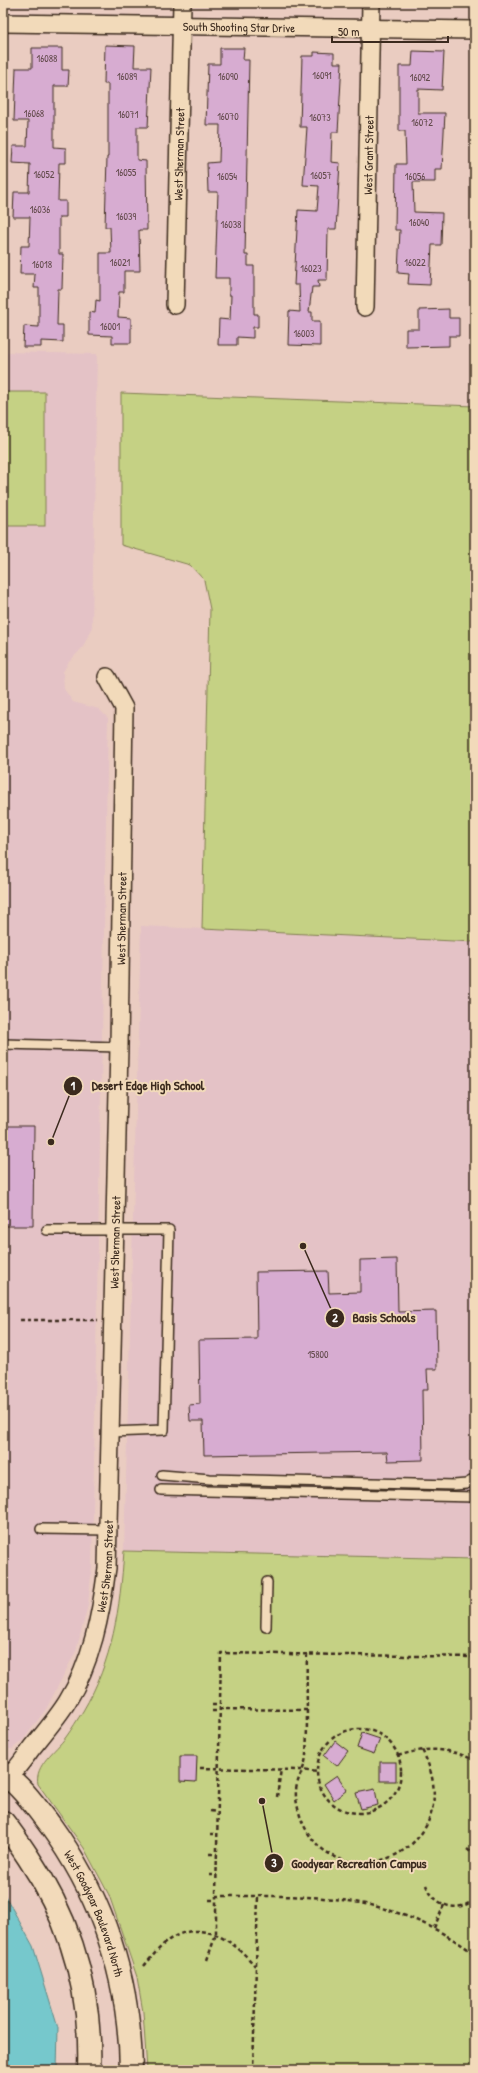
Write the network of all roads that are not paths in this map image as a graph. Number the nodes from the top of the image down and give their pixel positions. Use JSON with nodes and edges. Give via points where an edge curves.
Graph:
{"nodes":[{"id":1,"x":182,"y":3,"type":"edge"},
{"id":2,"x":371,"y":3,"type":"edge"},
{"id":3,"x":3,"y":23,"type":"edge"},
{"id":4,"x":181,"y":26,"type":"junction"},
{"id":5,"x":371,"y":29,"type":"junction"},
{"id":6,"x":475,"y":30,"type":"edge"},
{"id":7,"x":175,"y":305,"type":"dead end"},
{"id":8,"x":365,"y":307,"type":"dead end"},
{"id":9,"x":107,"y":677,"type":"dead end"},
{"id":10,"x":3,"y":1044,"type":"edge"},
{"id":11,"x":119,"y":1047,"type":"junction"},
{"id":12,"x":47,"y":1230,"type":"dead end"},
{"id":13,"x":115,"y":1230,"type":"junction"},
{"id":14,"x":110,"y":1432,"type":"junction"},
{"id":15,"x":162,"y":1475,"type":"dead end"},
{"id":16,"x":475,"y":1479,"type":"edge"},
{"id":17,"x":161,"y":1490,"type":"dead end"},
{"id":18,"x":475,"y":1497,"type":"edge"},
{"id":19,"x":41,"y":1529,"type":"dead end"},
{"id":20,"x":108,"y":1530,"type":"junction"},
{"id":21,"x":267,"y":1582,"type":"dead end"},
{"id":22,"x":266,"y":1627,"type":"dead end"},
{"id":23,"x":5,"y":1778,"type":"edge"},
{"id":24,"x":3,"y":1822,"type":"edge"},
{"id":25,"x":89,"y":2070,"type":"edge"},
{"id":26,"x":131,"y":2070,"type":"edge"}],
"edges":[{"from":1,"to":4,"type":"street","name":"West Sherman Street"},
{"from":2,"to":5,"type":"street","name":"West Grant Street"},
{"from":3,"to":4,"type":"street","name":"South Shooting Star Drive"},
{"from":4,"to":5,"type":"street","name":"South Shooting Star Drive"},
{"from":4,"to":7,"type":"street","name":"West Sherman Street"},
{"from":5,"to":6,"type":"street","name":"South Shooting Star Drive"},
{"from":5,"to":8,"type":"street","name":"West Grant Street"},
{"from":9,"to":11,"type":"street","name":"West Sherman Street","via":[[124,708]]},
{"from":10,"to":11,"type":"lane"},
{"from":11,"to":13,"type":"street","name":"West Sherman Street"},
{"from":12,"to":13,"type":"lane"},
{"from":13,"to":14,"type":"street","name":"West Sherman Street"},
{"from":13,"to":14,"type":"lane","via":[[169,1230],[164,1430]]},
{"from":14,"to":20,"type":"street","name":"West Sherman Street"},
{"from":15,"to":16,"type":"lane","via":[[210,1479],[454,1484],[466,1484]]},
{"from":17,"to":18,"type":"lane"},
{"from":19,"to":20,"type":"lane"},
{"from":20,"to":23,"type":"street","name":"West Sherman Street","via":[[107,1568],[102,1605],[81,1676],[54,1721]]},
{"from":21,"to":22,"type":"lane"},
{"from":23,"to":26,"type":"street","name":"West Goodyear Boulevard North","via":[[35,1806],[67,1850],[96,1903],[118,1966],[126,2004]]},
{"from":24,"to":25,"type":"street","via":[[46,1884],[80,1969],[88,2017]]}]}
